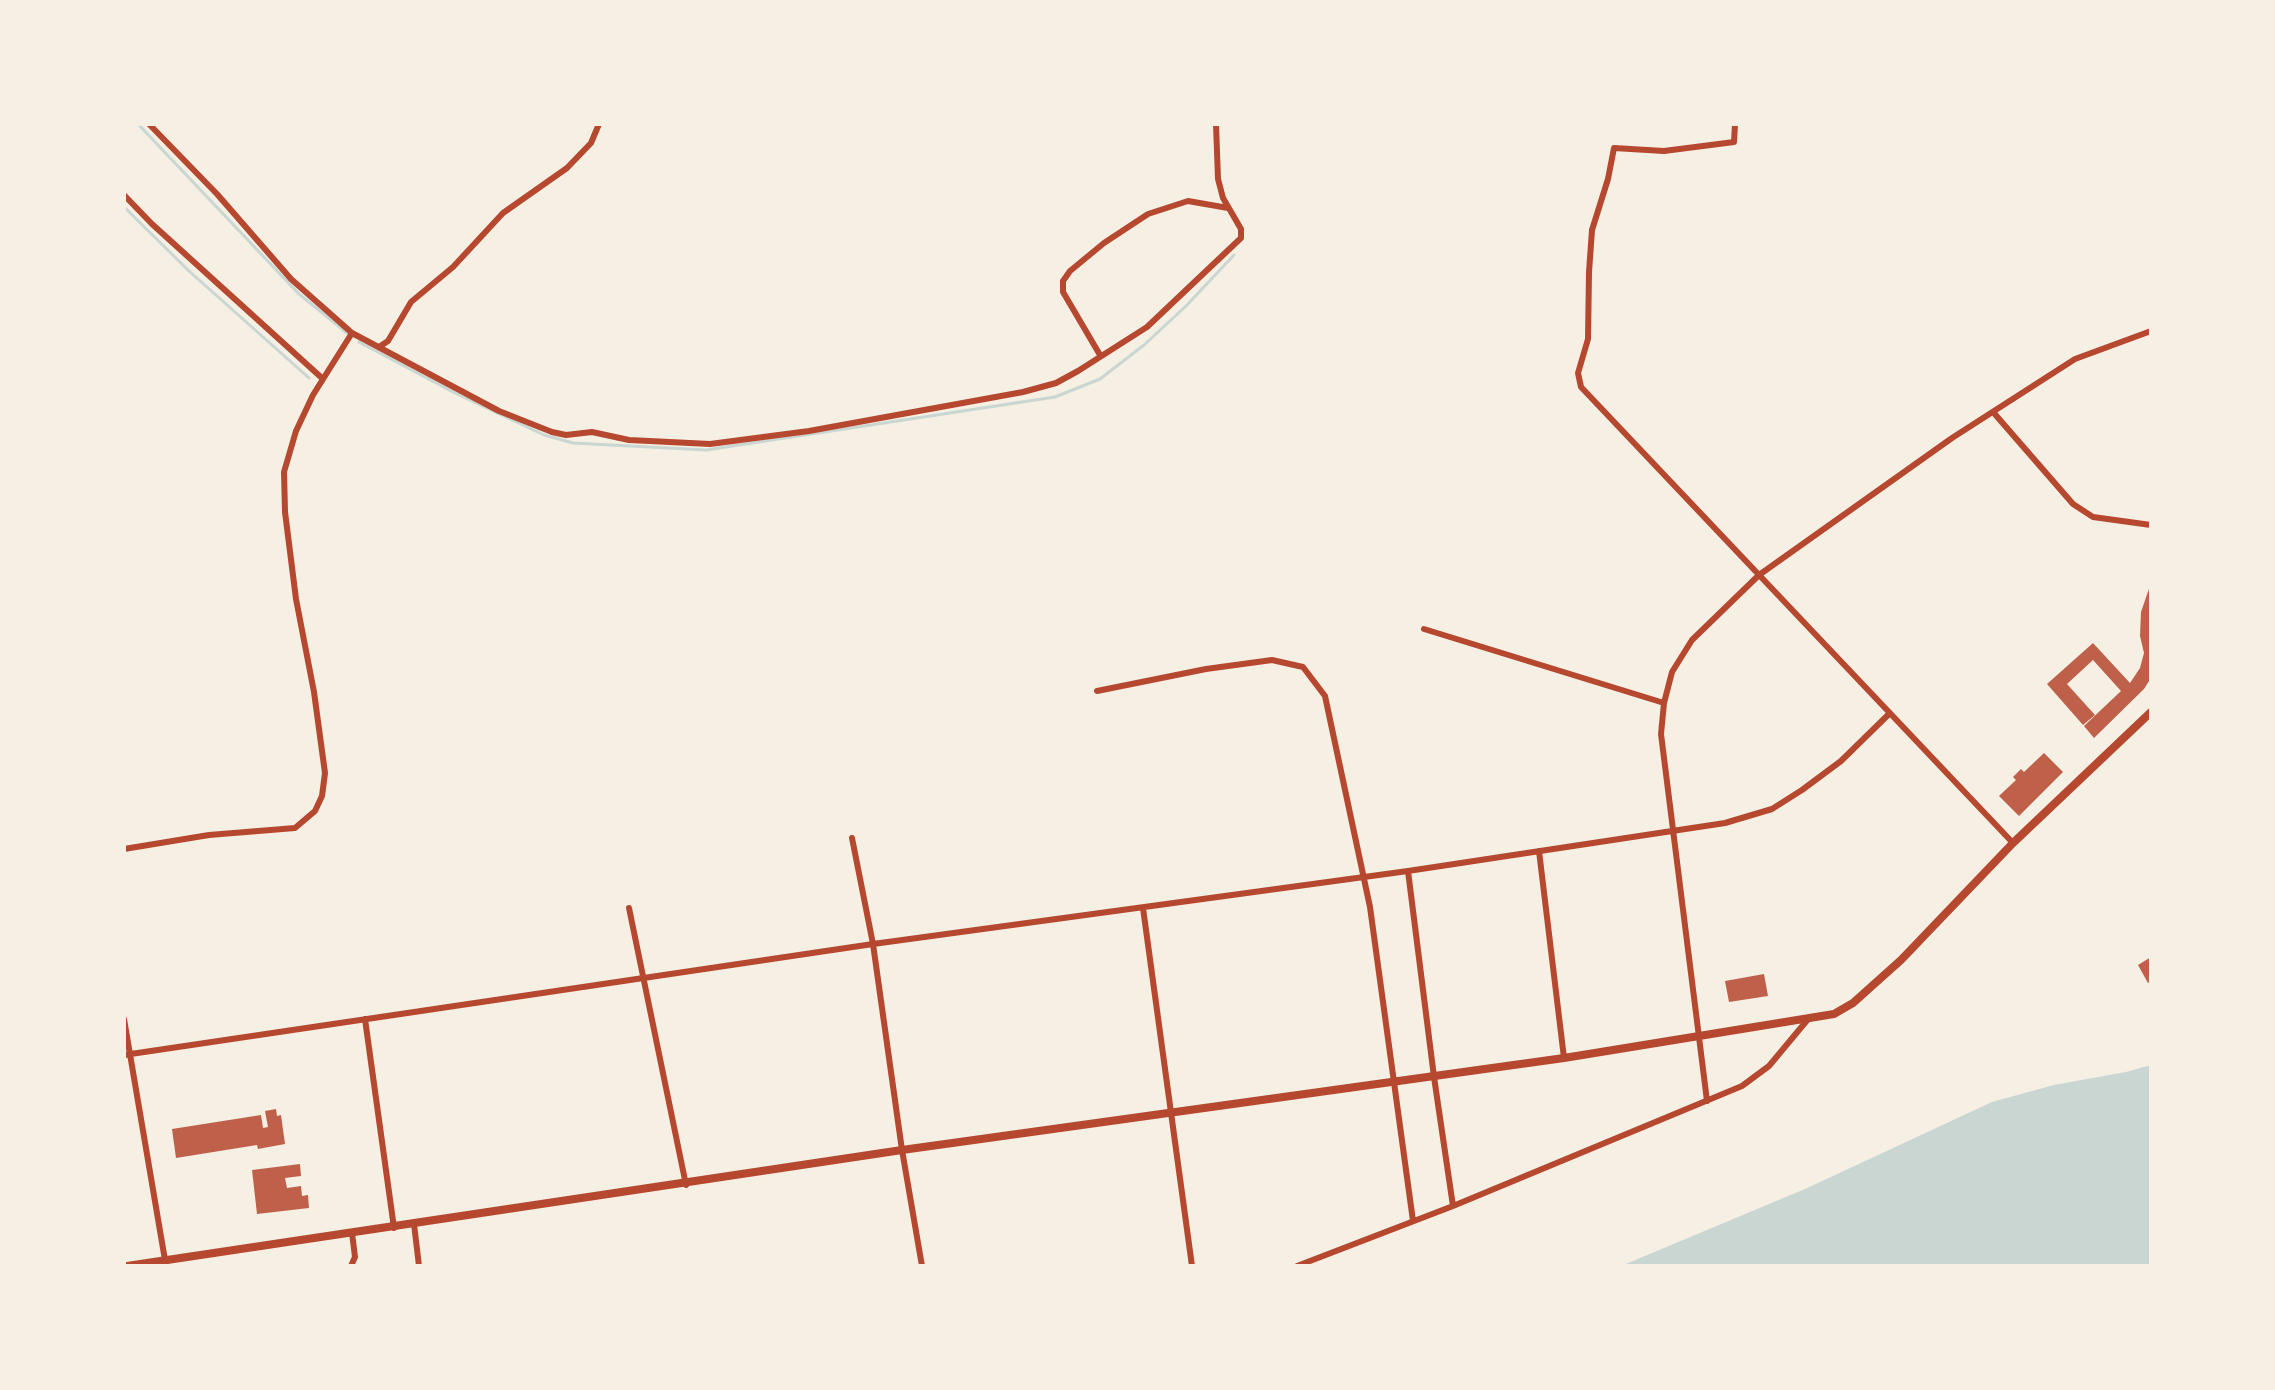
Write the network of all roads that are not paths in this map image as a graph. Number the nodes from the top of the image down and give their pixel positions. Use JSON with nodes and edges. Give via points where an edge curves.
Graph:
{"nodes":[{"id":1,"x":149,"y":124,"type":"edge"},
{"id":2,"x":599,"y":124,"type":"edge"},
{"id":3,"x":1216,"y":124,"type":"edge"},
{"id":4,"x":1735,"y":124,"type":"edge"},
{"id":5,"x":124,"y":195,"type":"edge"},
{"id":6,"x":1228,"y":208,"type":"junction"},
{"id":7,"x":2151,"y":331,"type":"edge"},
{"id":8,"x":352,"y":333,"type":"junction"},
{"id":9,"x":379,"y":347,"type":"junction"},
{"id":10,"x":1100,"y":355,"type":"junction"},
{"id":11,"x":323,"y":379,"type":"junction"},
{"id":12,"x":1993,"y":412,"type":"junction"},
{"id":13,"x":2151,"y":525,"type":"edge"},
{"id":14,"x":1759,"y":575,"type":"junction"},
{"id":15,"x":1424,"y":629,"type":"dead end"},
{"id":16,"x":1097,"y":691,"type":"dead end"},
{"id":17,"x":1664,"y":703,"type":"junction"},
{"id":18,"x":2151,"y":712,"type":"edge"},
{"id":19,"x":1890,"y":713,"type":"junction"},
{"id":20,"x":1671,"y":832,"type":"junction"},
{"id":21,"x":852,"y":838,"type":"dead end"},
{"id":22,"x":2013,"y":843,"type":"junction"},
{"id":23,"x":124,"y":849,"type":"edge"},
{"id":24,"x":1539,"y":851,"type":"junction"},
{"id":25,"x":1408,"y":871,"type":"junction"},
{"id":26,"x":1363,"y":876,"type":"junction"},
{"id":27,"x":629,"y":908,"type":"dead end"},
{"id":28,"x":1143,"y":908,"type":"junction"},
{"id":29,"x":873,"y":944,"type":"junction"},
{"id":30,"x":643,"y":977,"type":"junction"},
{"id":31,"x":1809,"y":1018,"type":"junction"},
{"id":32,"x":124,"y":1019,"type":"edge"},
{"id":33,"x":365,"y":1019,"type":"junction"},
{"id":34,"x":1700,"y":1038,"type":"junction"},
{"id":35,"x":127,"y":1054,"type":"edge"},
{"id":36,"x":1564,"y":1058,"type":"junction"},
{"id":37,"x":1434,"y":1077,"type":"junction"},
{"id":38,"x":1394,"y":1082,"type":"junction"},
{"id":39,"x":1707,"y":1101,"type":"junction"},
{"id":40,"x":1171,"y":1114,"type":"junction"},
{"id":41,"x":902,"y":1150,"type":"junction"},
{"id":42,"x":686,"y":1185,"type":"junction"},
{"id":43,"x":1453,"y":1206,"type":"junction"},
{"id":44,"x":1413,"y":1221,"type":"junction"},
{"id":45,"x":414,"y":1224,"type":"junction"},
{"id":46,"x":394,"y":1228,"type":"junction"},
{"id":47,"x":352,"y":1233,"type":"junction"},
{"id":48,"x":166,"y":1263,"type":"edge"},
{"id":49,"x":127,"y":1266,"type":"edge"},
{"id":50,"x":351,"y":1266,"type":"edge"},
{"id":51,"x":419,"y":1266,"type":"edge"},
{"id":52,"x":922,"y":1266,"type":"edge"},
{"id":53,"x":1192,"y":1266,"type":"edge"},
{"id":54,"x":1297,"y":1266,"type":"edge"}],
"edges":[{"from":1,"to":8,"type":"street","via":[[291,279]]},
{"from":2,"to":9,"type":"street","via":[[591,143],[567,168],[503,213],[453,267],[411,302]]},
{"from":3,"to":6,"type":"street","via":[[1218,179]]},
{"from":4,"to":14,"type":"street","via":[[1734,142],[1664,151],[1614,148],[1592,230],[1588,339],[1578,373],[1581,387]]},
{"from":5,"to":11,"type":"street"},
{"from":6,"to":10,"type":"street","via":[[1241,238],[1147,327]]},
{"from":6,"to":10,"type":"street","via":[[1188,201],[1148,214],[1070,271],[1063,292]]},
{"from":7,"to":12,"type":"street","via":[[2075,359]]},
{"from":8,"to":9,"type":"street"},
{"from":8,"to":11,"type":"street"},
{"from":9,"to":10,"type":"street","via":[[499,411],[552,432],[710,444],[1023,392],[1056,383]]},
{"from":11,"to":23,"type":"street","via":[[296,431],[284,472],[296,599],[325,773],[322,796],[315,811],[295,828]]},
{"from":12,"to":13,"type":"street","via":[[2073,504],[2093,517]]},
{"from":12,"to":14,"type":"street"},
{"from":14,"to":17,"type":"street","via":[[1692,640],[1672,672]]},
{"from":14,"to":19,"type":"street"},
{"from":15,"to":17,"type":"street"},
{"from":16,"to":26,"type":"street","via":[[1272,660],[1303,667],[1325,696]]},
{"from":17,"to":20,"type":"street","via":[[1661,734]]},
{"from":18,"to":22,"type":"street"},
{"from":19,"to":20,"type":"street","via":[[1841,761],[1772,809]]},
{"from":19,"to":22,"type":"street"},
{"from":20,"to":24,"type":"street"},
{"from":20,"to":34,"type":"street"},
{"from":21,"to":29,"type":"street"},
{"from":22,"to":31,"type":"street","via":[[1853,1003],[1834,1014]]},
{"from":24,"to":25,"type":"street"},
{"from":24,"to":36,"type":"street"},
{"from":25,"to":26,"type":"street"},
{"from":25,"to":37,"type":"street"},
{"from":26,"to":28,"type":"street"},
{"from":26,"to":38,"type":"street"},
{"from":27,"to":30,"type":"street"},
{"from":28,"to":29,"type":"street"},
{"from":28,"to":40,"type":"street"},
{"from":29,"to":30,"type":"street"},
{"from":29,"to":41,"type":"street"},
{"from":30,"to":33,"type":"street"},
{"from":30,"to":42,"type":"street"},
{"from":31,"to":34,"type":"street"},
{"from":31,"to":39,"type":"street","via":[[1769,1066],[1742,1086]]},
{"from":32,"to":35,"type":"street"},
{"from":33,"to":35,"type":"street"},
{"from":33,"to":46,"type":"street"},
{"from":34,"to":36,"type":"street"},
{"from":34,"to":39,"type":"street"},
{"from":35,"to":48,"type":"street"},
{"from":36,"to":37,"type":"street"},
{"from":37,"to":38,"type":"street"},
{"from":37,"to":43,"type":"street"},
{"from":38,"to":40,"type":"street"},
{"from":38,"to":44,"type":"street"},
{"from":39,"to":43,"type":"street"},
{"from":40,"to":41,"type":"street"},
{"from":40,"to":53,"type":"street"},
{"from":41,"to":42,"type":"street"},
{"from":41,"to":52,"type":"street"},
{"from":42,"to":45,"type":"street"},
{"from":43,"to":44,"type":"street"},
{"from":44,"to":54,"type":"street"},
{"from":45,"to":46,"type":"street"},
{"from":45,"to":51,"type":"street"},
{"from":46,"to":47,"type":"street"},
{"from":47,"to":48,"type":"street"},
{"from":47,"to":50,"type":"street"},
{"from":48,"to":49,"type":"street"}]}
